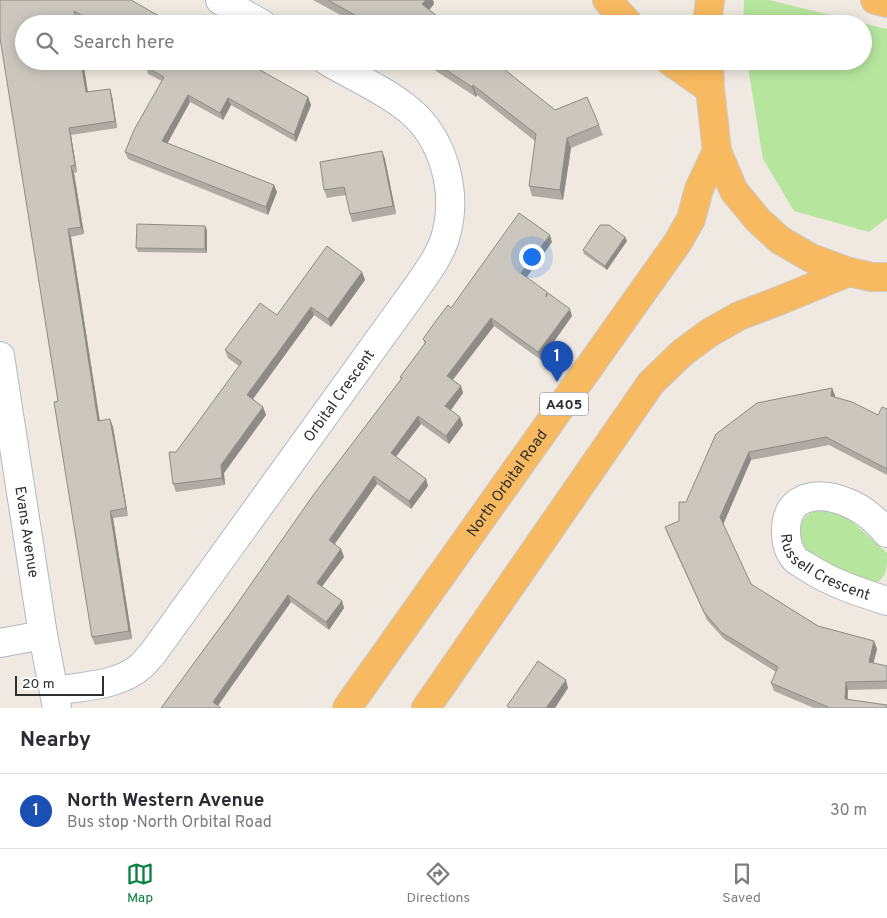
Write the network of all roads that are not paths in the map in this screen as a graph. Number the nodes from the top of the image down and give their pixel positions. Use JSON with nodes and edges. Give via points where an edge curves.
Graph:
{"nodes":[{"id":1,"x":220,"y":0,"type":"edge"},
{"id":2,"x":607,"y":0,"type":"edge"},
{"id":3,"x":874,"y":0,"type":"edge"},
{"id":4,"x":887,"y":3,"type":"edge"},
{"id":5,"x":246,"y":15,"type":"edge"},
{"id":6,"x":621,"y":15,"type":"edge"},
{"id":7,"x":343,"y":70,"type":"edge"},
{"id":8,"x":683,"y":70,"type":"edge"},
{"id":9,"x":709,"y":70,"type":"edge"},
{"id":10,"x":710,"y":89,"type":"junction"},
{"id":11,"x":717,"y":151,"type":"junction"},
{"id":12,"x":849,"y":272,"type":"junction"},
{"id":13,"x":887,"y":277,"type":"edge"},
{"id":14,"x":0,"y":356,"type":"edge"},
{"id":15,"x":887,"y":533,"type":"edge"},
{"id":16,"x":887,"y":601,"type":"edge"},
{"id":17,"x":43,"y":635,"type":"junction"},
{"id":18,"x":0,"y":643,"type":"edge"},
{"id":19,"x":56,"y":699,"type":"edge"},
{"id":20,"x":347,"y":708,"type":"edge"},
{"id":21,"x":426,"y":708,"type":"edge"}],
"edges":[{"from":1,"to":5,"type":"street"},
{"from":2,"to":6,"type":"highway"},
{"from":3,"to":4,"type":"highway"},
{"from":7,"to":19,"type":"street","name":"Orbital Crescent","via":[[410,110],[440,151],[450,206],[447,231],[432,266],[140,667],[129,675]]},
{"from":8,"to":10,"type":"highway"},
{"from":9,"to":10,"type":"highway"},
{"from":10,"to":11,"type":"highway"},
{"from":11,"to":12,"type":"highway","via":[[734,192],[758,220],[780,240],[811,258]]},
{"from":11,"to":20,"type":"highway","name":"North Orbital Road","number":"A405","via":[[699,189],[691,219],[678,242]]},
{"from":12,"to":13,"type":"highway"},
{"from":12,"to":21,"type":"highway","via":[[739,316],[682,353],[651,383]]},
{"from":14,"to":17,"type":"street","name":"Evans Avenue"},
{"from":15,"to":16,"type":"street","name":"Russell Crescent","via":[[879,523],[849,503],[824,496],[806,498],[791,508],[786,522],[786,544],[794,558],[820,576]]},
{"from":17,"to":18,"type":"street"},
{"from":17,"to":19,"type":"street","name":"Evans Avenue"}]}
